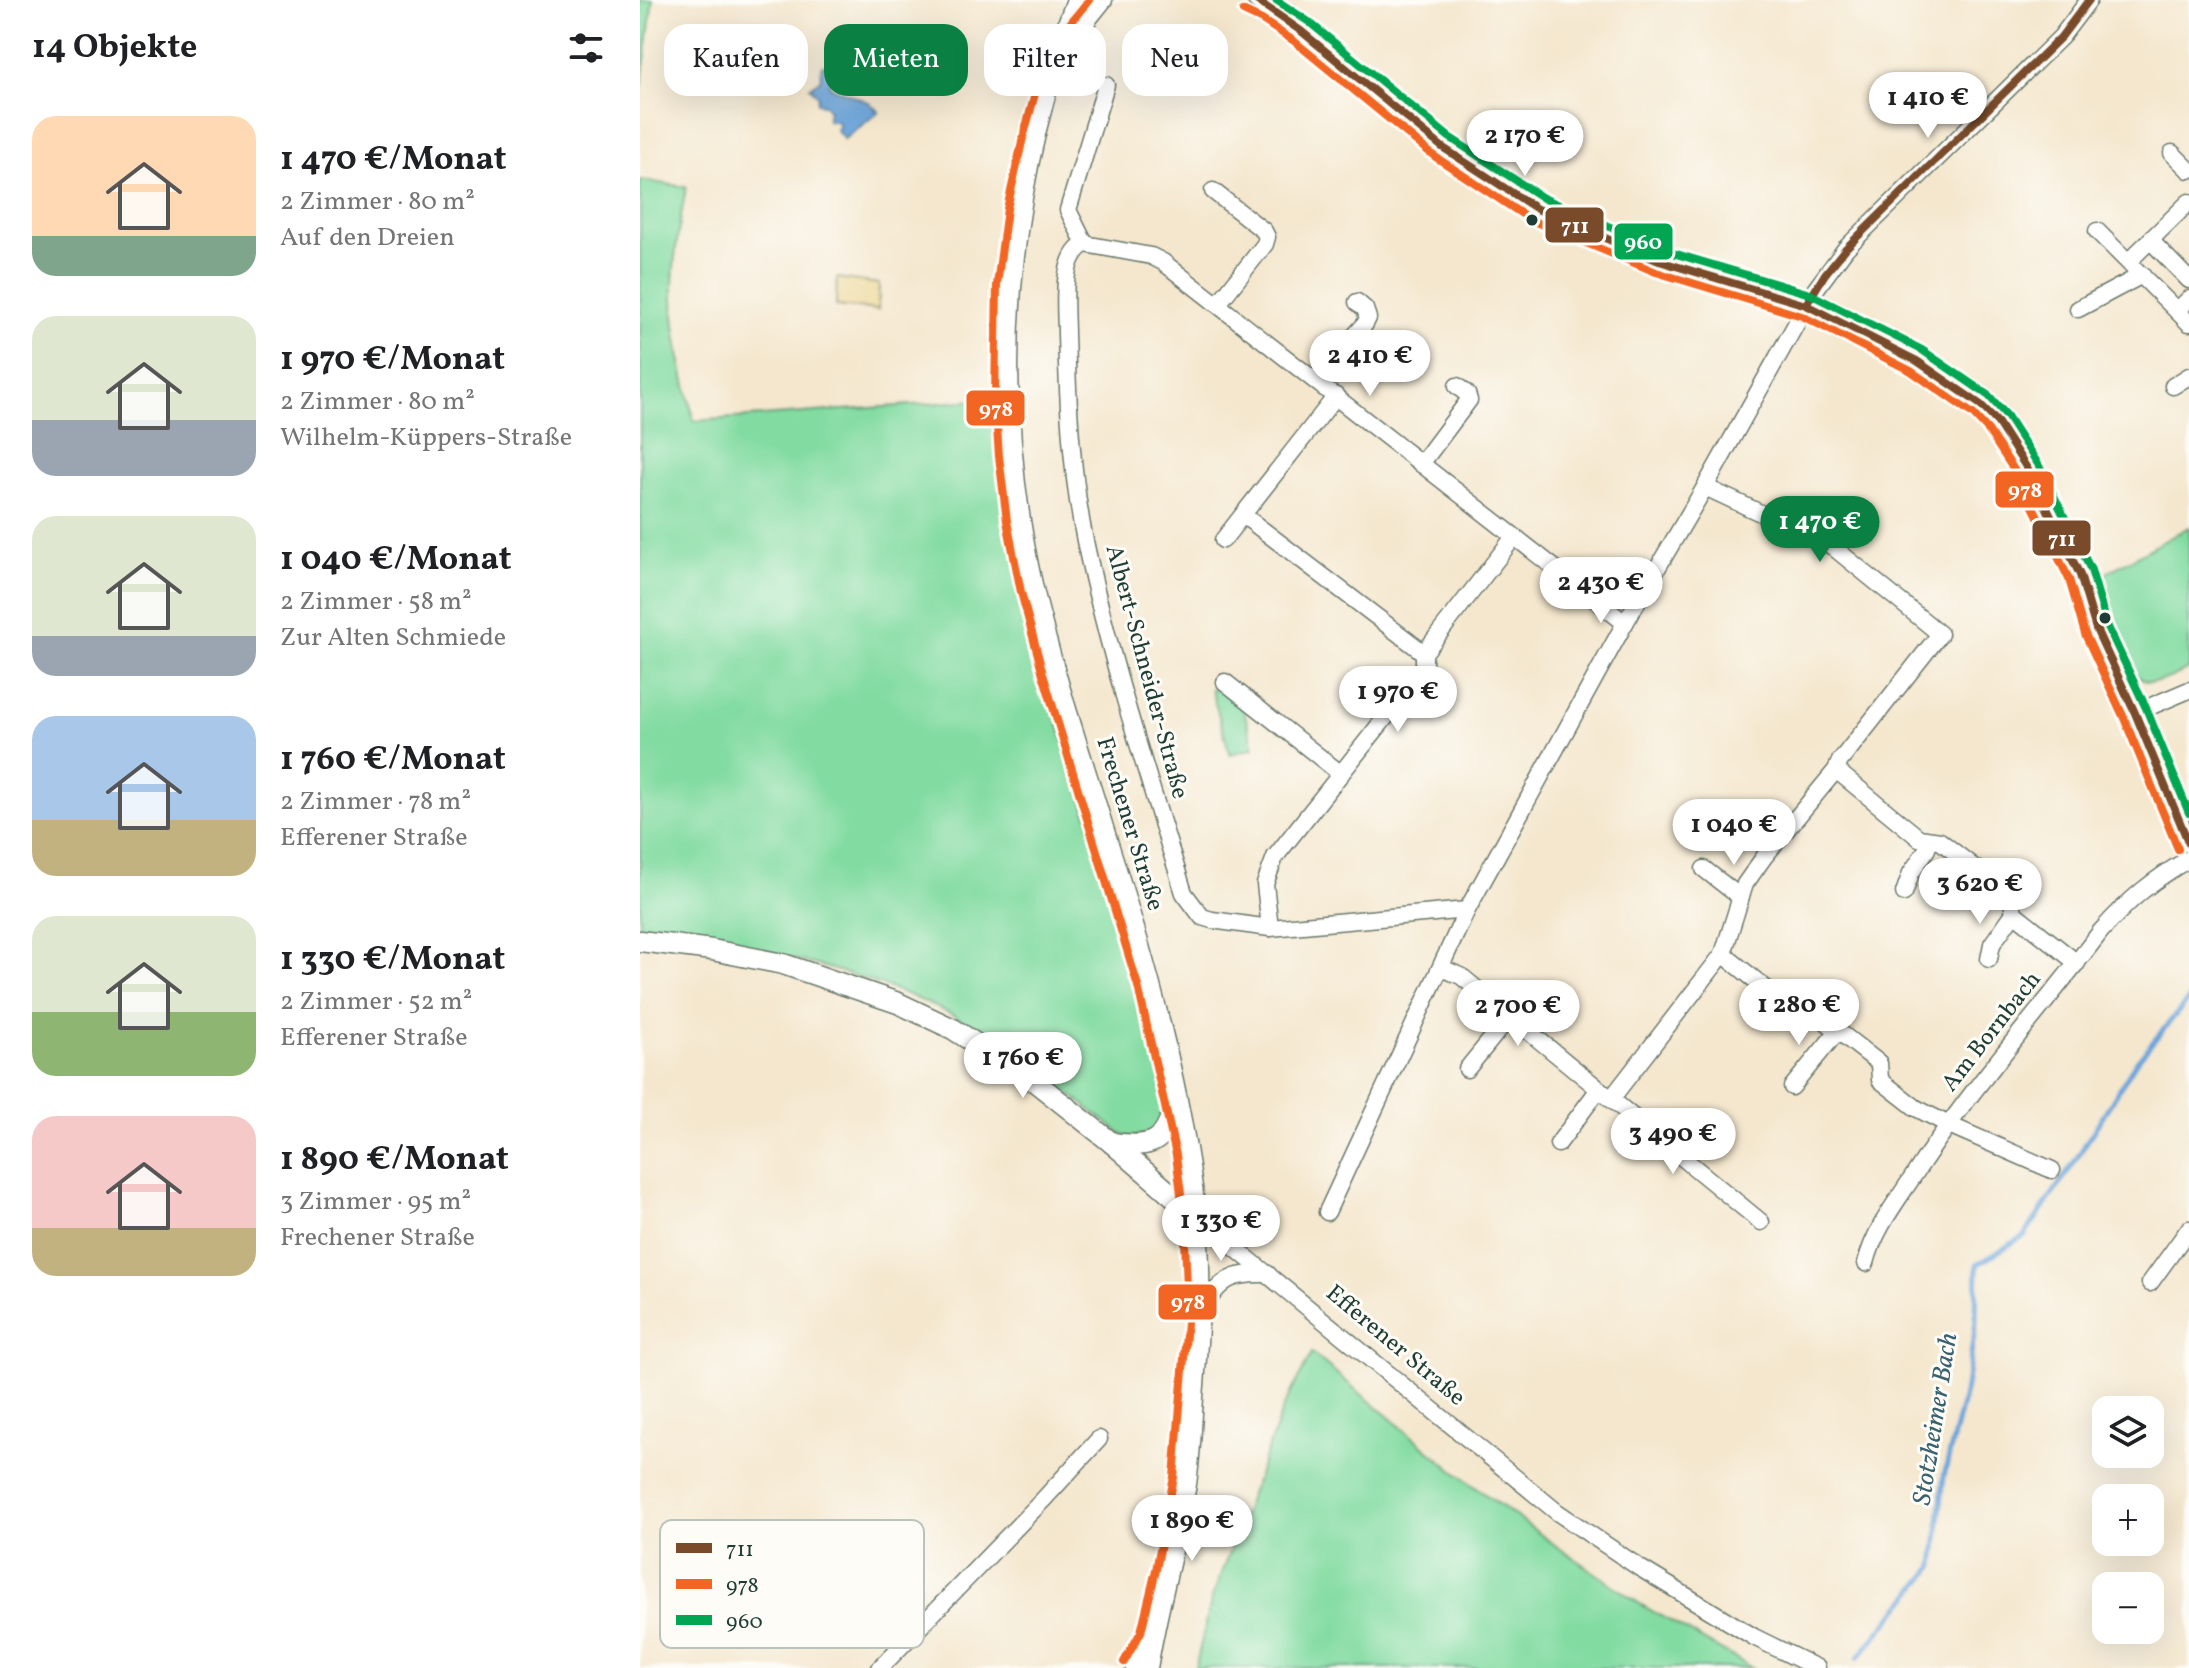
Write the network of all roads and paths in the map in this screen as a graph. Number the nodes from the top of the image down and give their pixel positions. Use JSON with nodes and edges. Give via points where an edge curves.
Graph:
{"nodes":[{"id":1,"x":1077,"y":0,"type":"edge"},
{"id":2,"x":1104,"y":0,"type":"edge"},
{"id":3,"x":1248,"y":0,"type":"edge"},
{"id":4,"x":2089,"y":0,"type":"edge"},
{"id":5,"x":1262,"y":4,"type":"edge"},
{"id":6,"x":1069,"y":24,"type":"edge"},
{"id":7,"x":1085,"y":24,"type":"edge"},
{"id":8,"x":1047,"y":96,"type":"edge"},
{"id":9,"x":1103,"y":96,"type":"edge"},
{"id":10,"x":2172,"y":153,"type":"dead end"},
{"id":11,"x":2189,"y":170,"type":"edge"},
{"id":12,"x":1213,"y":191,"type":"dead end"},
{"id":13,"x":2189,"y":202,"type":"edge"},
{"id":14,"x":2097,"y":231,"type":"dead end"},
{"id":15,"x":2150,"y":240,"type":"junction"},
{"id":16,"x":1085,"y":244,"type":"junction"},
{"id":17,"x":2129,"y":261,"type":"junction"},
{"id":18,"x":2142,"y":275,"type":"junction"},
{"id":19,"x":2189,"y":280,"type":"edge"},
{"id":20,"x":1357,"y":302,"type":"dead end"},
{"id":21,"x":1218,"y":304,"type":"junction"},
{"id":22,"x":1806,"y":305,"type":"junction"},
{"id":23,"x":2078,"y":309,"type":"dead end"},
{"id":24,"x":2185,"y":311,"type":"edge"},
{"id":25,"x":2189,"y":376,"type":"edge"},
{"id":26,"x":1315,"y":380,"type":"junction"},
{"id":27,"x":1457,"y":386,"type":"dead end"},
{"id":28,"x":2173,"y":386,"type":"dead end"},
{"id":29,"x":1336,"y":396,"type":"junction"},
{"id":30,"x":1421,"y":464,"type":"junction"},
{"id":31,"x":1705,"y":487,"type":"junction"},
{"id":32,"x":1243,"y":515,"type":"junction"},
{"id":33,"x":1514,"y":537,"type":"junction"},
{"id":34,"x":1223,"y":540,"type":"dead end"},
{"id":35,"x":1625,"y":623,"type":"junction"},
{"id":36,"x":1424,"y":653,"type":"junction"},
{"id":37,"x":1225,"y":682,"type":"dead end"},
{"id":38,"x":2189,"y":690,"type":"edge"},
{"id":39,"x":2135,"y":713,"type":"junction"},
{"id":40,"x":1836,"y":770,"type":"junction"},
{"id":41,"x":1341,"y":774,"type":"junction"},
{"id":42,"x":1929,"y":840,"type":"junction"},
{"id":43,"x":2189,"y":844,"type":"edge"},
{"id":44,"x":2189,"y":859,"type":"edge"},
{"id":45,"x":1704,"y":869,"type":"dead end"},
{"id":46,"x":1904,"y":893,"type":"dead end"},
{"id":47,"x":1740,"y":897,"type":"junction"},
{"id":48,"x":1467,"y":910,"type":"junction"},
{"id":49,"x":2014,"y":913,"type":"junction"},
{"id":50,"x":1270,"y":928,"type":"junction"},
{"id":51,"x":640,"y":941,"type":"edge"},
{"id":52,"x":1723,"y":954,"type":"junction"},
{"id":53,"x":1989,"y":959,"type":"dead end"},
{"id":54,"x":2077,"y":963,"type":"junction"},
{"id":55,"x":1441,"y":968,"type":"junction"},
{"id":56,"x":1510,"y":1016,"type":"junction"},
{"id":57,"x":1837,"y":1032,"type":"junction"},
{"id":58,"x":1467,"y":1069,"type":"dead end"},
{"id":59,"x":1792,"y":1087,"type":"dead end"},
{"id":60,"x":1605,"y":1094,"type":"junction"},
{"id":61,"x":1176,"y":1101,"type":"junction"},
{"id":62,"x":1949,"y":1125,"type":"junction"},
{"id":63,"x":1112,"y":1143,"type":"junction"},
{"id":64,"x":1558,"y":1144,"type":"dead end"},
{"id":65,"x":2052,"y":1170,"type":"dead end"},
{"id":66,"x":1327,"y":1212,"type":"dead end"},
{"id":67,"x":1196,"y":1216,"type":"junction"},
{"id":68,"x":1761,"y":1222,"type":"dead end"},
{"id":69,"x":2189,"y":1229,"type":"edge"},
{"id":70,"x":1866,"y":1263,"type":"dead end"},
{"id":71,"x":1268,"y":1274,"type":"junction"},
{"id":72,"x":2150,"y":1283,"type":"dead end"},
{"id":73,"x":1200,"y":1311,"type":"junction"},
{"id":74,"x":1099,"y":1439,"type":"dead end"},
{"id":75,"x":924,"y":1623,"type":"edge"},
{"id":76,"x":1152,"y":1637,"type":"junction"},
{"id":77,"x":899,"y":1648,"type":"edge"},
{"id":78,"x":880,"y":1668,"type":"edge"},
{"id":79,"x":1134,"y":1668,"type":"edge"},
{"id":80,"x":1147,"y":1668,"type":"edge"},
{"id":81,"x":1817,"y":1668,"type":"edge"}],
"edges":[{"from":1,"to":6,"type":"main road","name":"Frechener Straße"},
{"from":2,"to":7,"type":"street"},
{"from":3,"to":5,"type":"street"},
{"from":4,"to":22,"type":"street","via":[[2051,47],[1846,248]]},
{"from":5,"to":22,"type":"street","via":[[1442,147],[1537,209],[1659,261]]},
{"from":8,"to":61,"type":"main road","name":"Frechener Straße","via":[[1016,231],[1009,287],[1011,455],[1019,520],[1054,670],[1140,948]]},
{"from":9,"to":16,"type":"street","via":[[1068,210]]},
{"from":10,"to":11,"type":"street"},
{"from":12,"to":21,"type":"street","via":[[1267,237]]},
{"from":13,"to":15,"type":"street"},
{"from":14,"to":17,"type":"street"},
{"from":15,"to":17,"type":"street"},
{"from":15,"to":19,"type":"street"},
{"from":16,"to":21,"type":"street","via":[[1151,256]]},
{"from":16,"to":50,"type":"street","name":"Albert-Schneider-Straße","via":[[1070,260],[1068,272],[1068,412],[1085,538],[1109,644],[1184,893],[1202,917]]},
{"from":17,"to":18,"type":"street"},
{"from":18,"to":23,"type":"street"},
{"from":18,"to":24,"type":"street"},
{"from":20,"to":26,"type":"street","via":[[1365,309],[1365,324]]},
{"from":21,"to":26,"type":"street"},
{"from":22,"to":31,"type":"street"},
{"from":22,"to":39,"type":"street","via":[[1917,361],[1998,423],[2028,470],[2080,575],[2096,629]]},
{"from":25,"to":28,"type":"street"},
{"from":26,"to":29,"type":"street"},
{"from":27,"to":30,"type":"street","via":[[1469,400]]},
{"from":29,"to":30,"type":"street"},
{"from":29,"to":32,"type":"street"},
{"from":30,"to":33,"type":"street"},
{"from":31,"to":35,"type":"street"},
{"from":31,"to":40,"type":"street","via":[[1833,547],[1940,634]]},
{"from":32,"to":34,"type":"street"},
{"from":32,"to":36,"type":"street"},
{"from":33,"to":35,"type":"street"},
{"from":33,"to":36,"type":"street"},
{"from":35,"to":48,"type":"street"},
{"from":36,"to":41,"type":"street","via":[[1424,669]]},
{"from":37,"to":41,"type":"street"},
{"from":38,"to":39,"type":"street"},
{"from":39,"to":43,"type":"street"},
{"from":40,"to":42,"type":"street","via":[[1919,838]]},
{"from":40,"to":47,"type":"street","via":[[1764,857]]},
{"from":41,"to":50,"type":"street","via":[[1275,857],[1265,884]]},
{"from":42,"to":46,"type":"street"},
{"from":42,"to":49,"type":"street","via":[[1940,841],[2011,896]]},
{"from":44,"to":54,"type":"street","name":"Am Bornbach","via":[[2128,901]]},
{"from":45,"to":47,"type":"street"},
{"from":47,"to":52,"type":"street"},
{"from":48,"to":50,"type":"street","name":"Albert-Schneider-Straße"},
{"from":48,"to":55,"type":"street"},
{"from":49,"to":53,"type":"street","via":[[1992,944]]},
{"from":49,"to":54,"type":"street"},
{"from":51,"to":63,"type":"main road","name":"Efferener Straße","via":[[783,964],[898,1003],[953,1029],[1034,1081]]},
{"from":52,"to":57,"type":"street","via":[[1785,1004],[1801,1002]]},
{"from":52,"to":60,"type":"street"},
{"from":54,"to":62,"type":"street","name":"Am Bornbach"},
{"from":55,"to":56,"type":"street","via":[[1461,976]]},
{"from":55,"to":66,"type":"street"},
{"from":56,"to":58,"type":"street"},
{"from":56,"to":60,"type":"street"},
{"from":57,"to":59,"type":"street"},
{"from":57,"to":62,"type":"street","via":[[1879,1063],[1880,1080]]},
{"from":60,"to":64,"type":"street"},
{"from":60,"to":68,"type":"street"},
{"from":61,"to":63,"type":"main road","via":[[1167,1128],[1153,1142]]},
{"from":61,"to":67,"type":"main road","name":"Frechener Straße"},
{"from":62,"to":65,"type":"street"},
{"from":62,"to":70,"type":"street","name":"Am Bornbach","via":[[1882,1223]]},
{"from":63,"to":67,"type":"main road","name":"Efferener Straße"},
{"from":67,"to":71,"type":"street","name":"Efferener Straße"},
{"from":67,"to":73,"type":"main road","name":"Frechener Straße"},
{"from":69,"to":72,"type":"street"},
{"from":71,"to":73,"type":"street","via":[[1230,1278]]},
{"from":71,"to":81,"type":"street","name":"Efferener Straße","via":[[1557,1512],[1741,1630]]},
{"from":73,"to":76,"type":"main road","name":"Frechener Straße","via":[[1186,1479]]},
{"from":74,"to":75,"type":"street"},
{"from":76,"to":79,"type":"street"},
{"from":76,"to":80,"type":"main road","name":"Frechener Straße"},
{"from":77,"to":78,"type":"street"}]}
